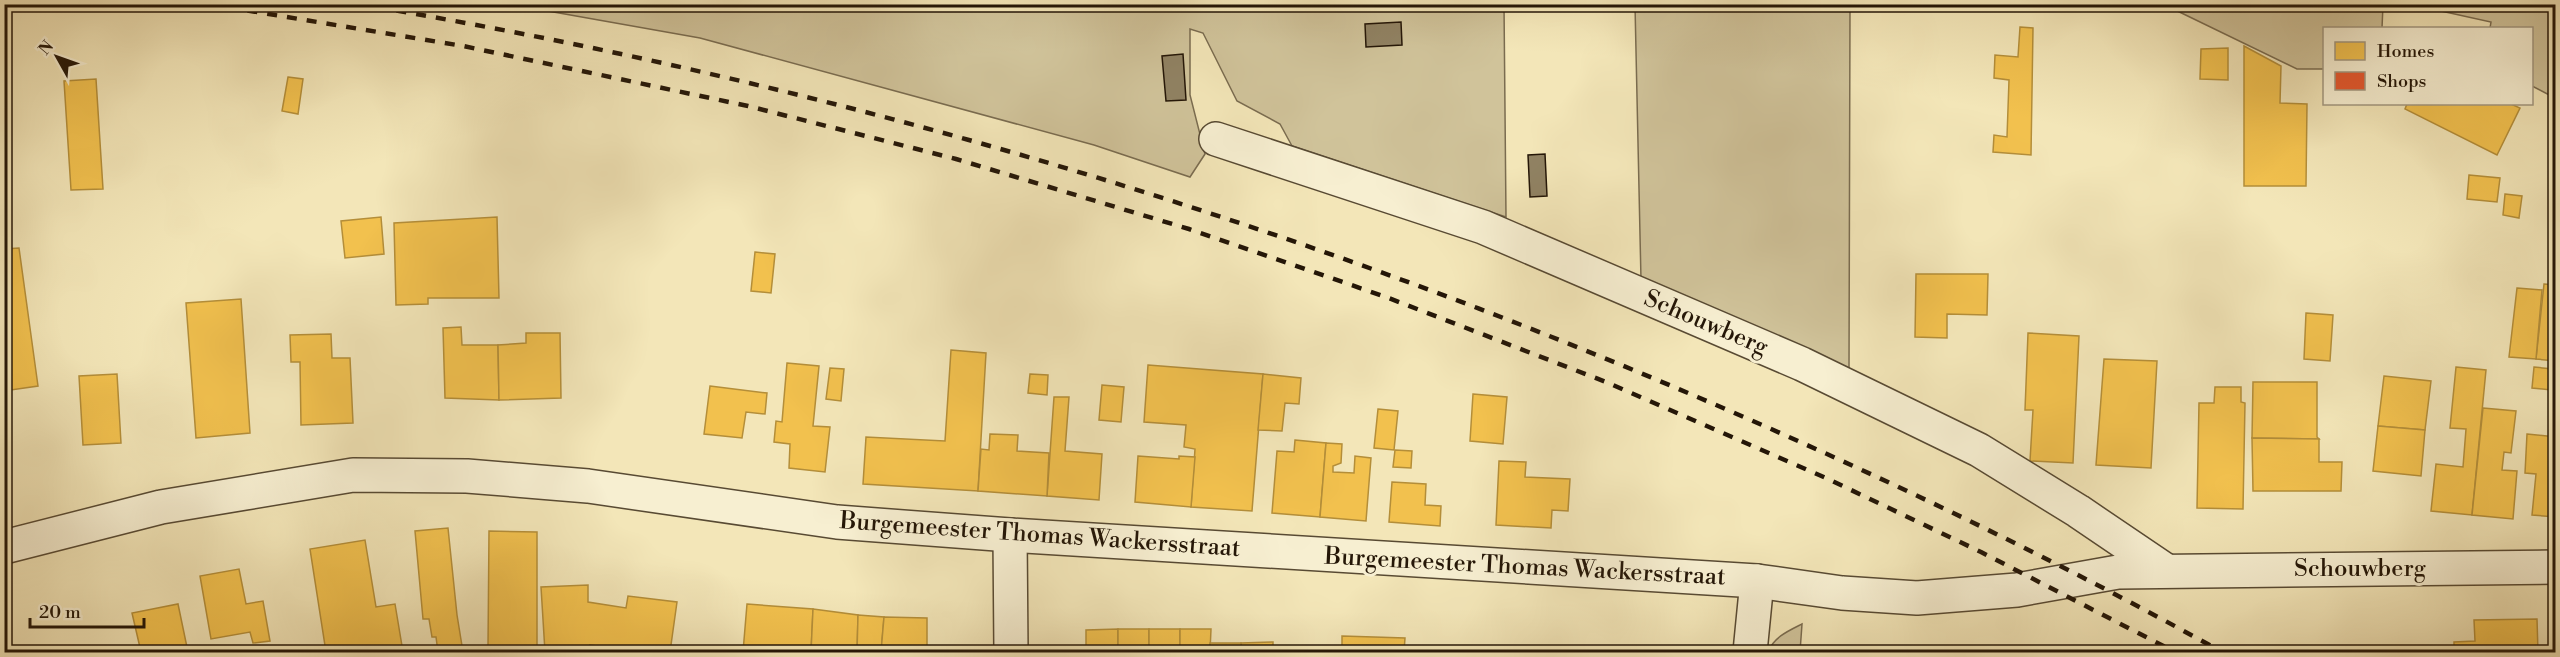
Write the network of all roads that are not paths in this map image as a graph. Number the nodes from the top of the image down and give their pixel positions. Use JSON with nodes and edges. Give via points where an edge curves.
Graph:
{"nodes":[{"id":1,"x":1216,"y":139,"type":"dead end"},
{"id":2,"x":1011,"y":535,"type":"junction"},
{"id":3,"x":4,"y":547,"type":"edge"},
{"id":4,"x":2556,"y":567,"type":"edge"},
{"id":5,"x":2165,"y":570,"type":"junction"},
{"id":6,"x":2082,"y":577,"type":"joint"},
{"id":7,"x":1757,"y":581,"type":"junction"},
{"id":8,"x":1011,"y":652,"type":"edge"},
{"id":9,"x":1750,"y":652,"type":"edge"}],
"edges":[{"from":1,"to":5,"type":"street","name":"Schouwberg","via":[[1484,227],[1802,364],[1979,450]]},
{"from":2,"to":3,"type":"street","name":"Burgemeester Thomas Wackersstraat","via":[[837,522],[588,486],[467,476],[352,475],[161,507]]},
{"from":2,"to":7,"type":"street","name":"Burgemeester Thomas Wackersstraat"},
{"from":2,"to":8,"type":"street"},
{"from":4,"to":5,"type":"street","name":"Schouwberg"},
{"from":5,"to":6,"type":"street","name":"Schouwberg"},
{"from":6,"to":7,"type":"street","name":"Burgemeester Thomas Wackersstraat","via":[[2017,590],[1917,598]]},
{"from":7,"to":9,"type":"street"}]}
